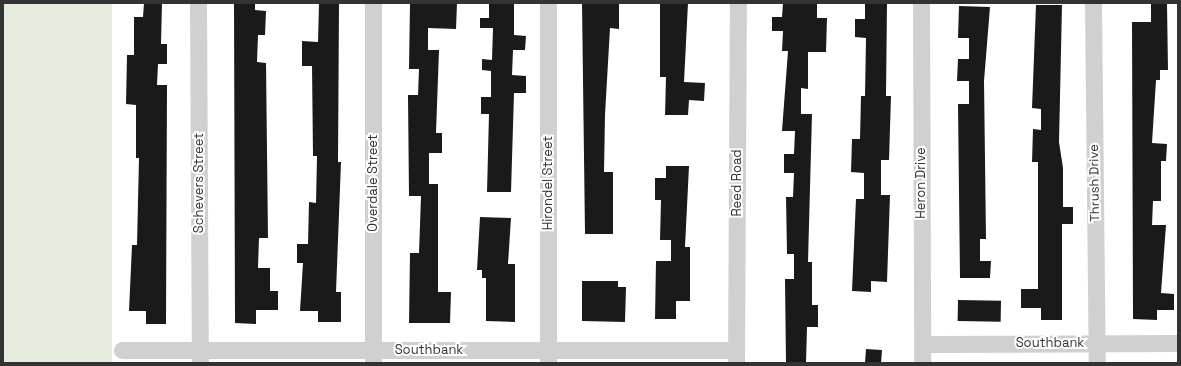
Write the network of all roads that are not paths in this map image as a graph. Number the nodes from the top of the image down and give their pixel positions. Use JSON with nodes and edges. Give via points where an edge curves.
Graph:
{"nodes":[{"id":1,"x":198,"y":3,"type":"edge"},
{"id":2,"x":373,"y":3,"type":"edge"},
{"id":3,"x":548,"y":3,"type":"edge"},
{"id":4,"x":738,"y":3,"type":"edge"},
{"id":5,"x":921,"y":3,"type":"edge"},
{"id":6,"x":1093,"y":3,"type":"edge"},
{"id":7,"x":1097,"y":343,"type":"junction"},
{"id":8,"x":1178,"y":343,"type":"edge"},
{"id":9,"x":922,"y":344,"type":"junction"},
{"id":10,"x":122,"y":350,"type":"dead end"},
{"id":11,"x":200,"y":357,"type":"edge"},
{"id":12,"x":373,"y":357,"type":"edge"},
{"id":13,"x":548,"y":357,"type":"edge"},
{"id":14,"x":736,"y":357,"type":"edge"},
{"id":15,"x":922,"y":363,"type":"edge"},
{"id":16,"x":1097,"y":363,"type":"edge"}],
"edges":[{"from":1,"to":11,"type":"street","name":"Schevers Street"},
{"from":2,"to":12,"type":"street","name":"Overdale Street"},
{"from":3,"to":13,"type":"street","name":"Hirondel Street"},
{"from":4,"to":14,"type":"street","name":"Reed Road"},
{"from":5,"to":9,"type":"street","name":"Heron Drive"},
{"from":6,"to":7,"type":"street","name":"Thrush Drive"},
{"from":7,"to":8,"type":"street","name":"Southbank"},
{"from":7,"to":9,"type":"street","name":"Southbank"},
{"from":7,"to":16,"type":"street","name":"Thrush Drive"},
{"from":9,"to":15,"type":"street","name":"Heron Drive"},
{"from":10,"to":11,"type":"street","name":"Southbank"},
{"from":11,"to":12,"type":"street","name":"Southbank"},
{"from":12,"to":13,"type":"street","name":"Southbank"},
{"from":13,"to":14,"type":"street","name":"Southbank"}]}
